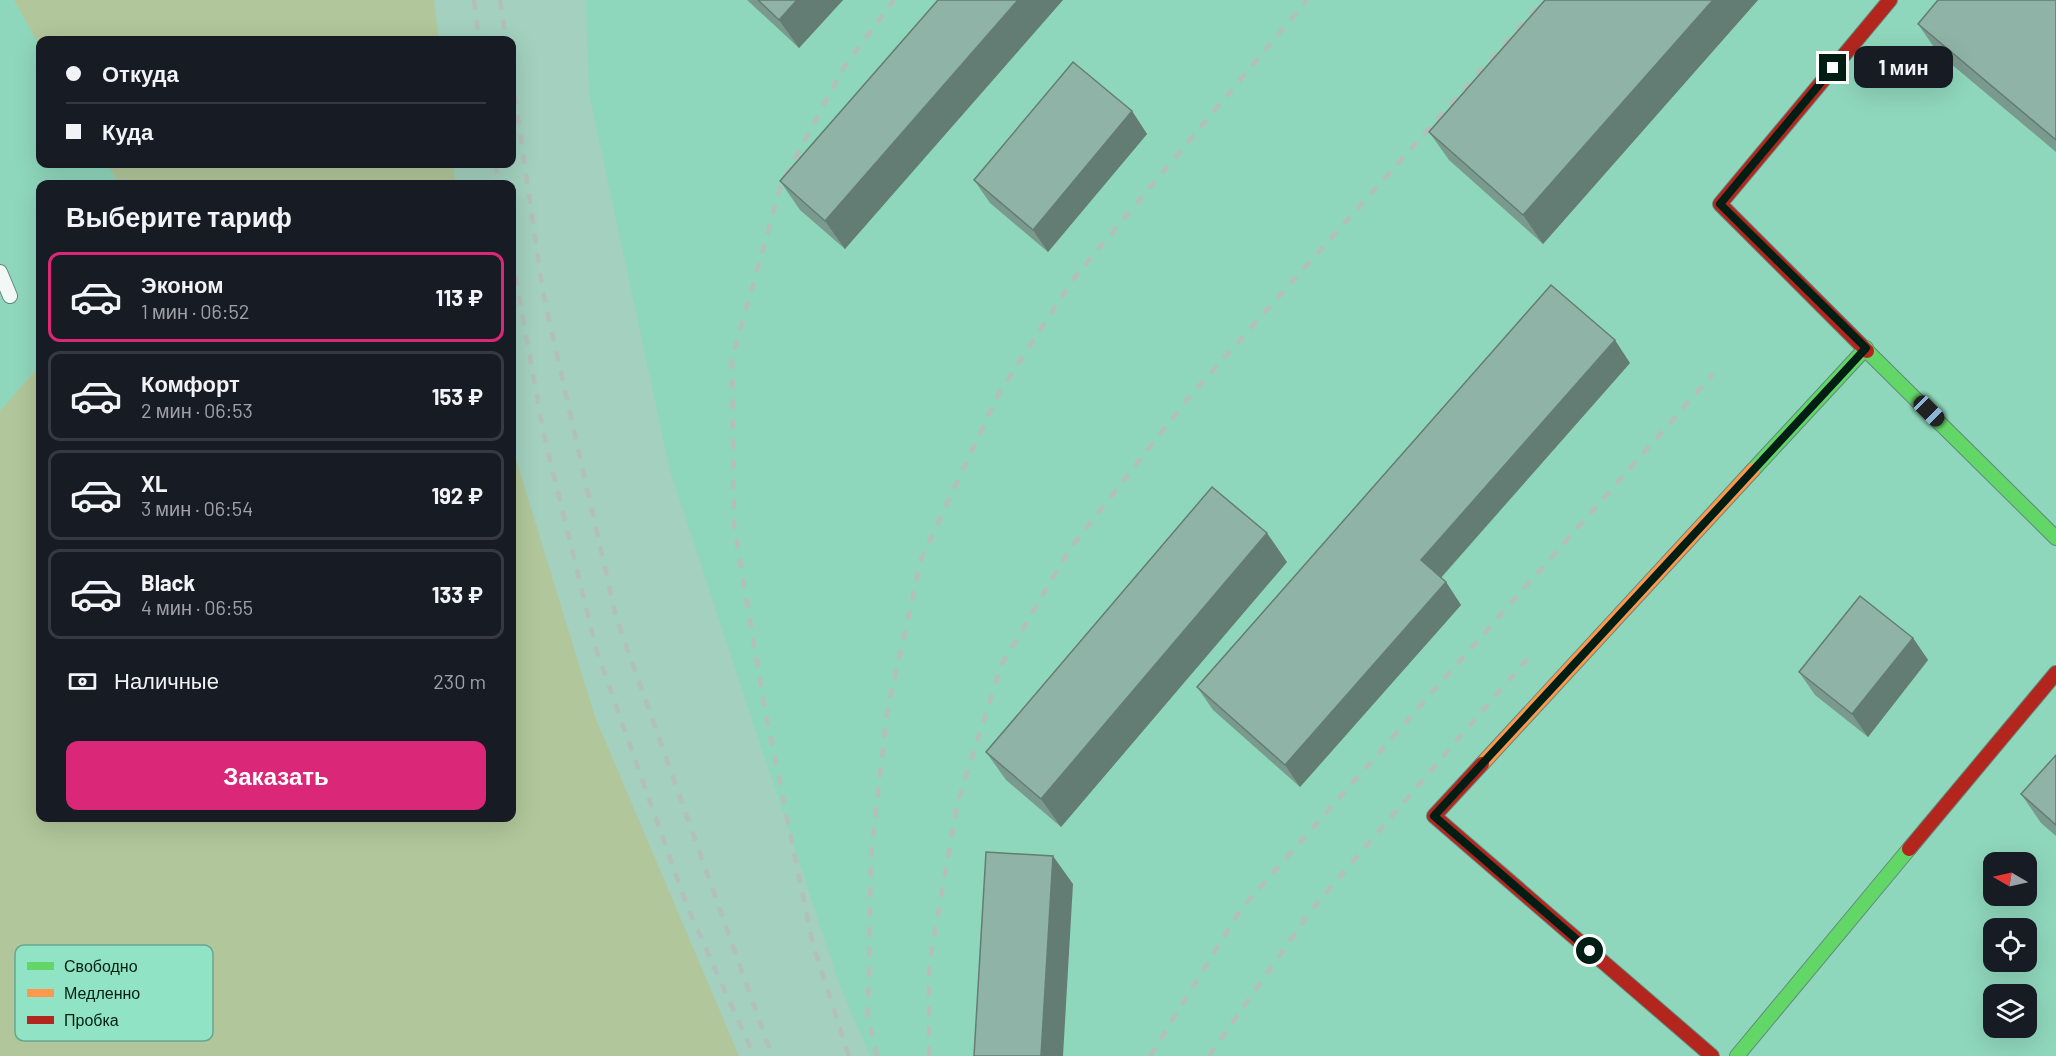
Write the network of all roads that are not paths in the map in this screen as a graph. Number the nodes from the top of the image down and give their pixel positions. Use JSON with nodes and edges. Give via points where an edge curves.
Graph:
{"nodes":[{"id":1,"x":1890,"y":0,"type":"edge"},
{"id":2,"x":0,"y":272,"type":"edge"},
{"id":3,"x":10,"y":297,"type":"dead end"},
{"id":4,"x":1866,"y":348,"type":"junction"},
{"id":5,"x":2056,"y":538,"type":"edge"},
{"id":6,"x":2056,"y":673,"type":"edge"},
{"id":7,"x":1712,"y":1056,"type":"edge"},
{"id":8,"x":1737,"y":1056,"type":"edge"}],
"edges":[{"from":1,"to":4,"type":"street","via":[[1720,204]]},
{"from":2,"to":3,"type":"lane"},
{"from":4,"to":5,"type":"street"},
{"from":4,"to":7,"type":"street","via":[[1434,816]]},
{"from":6,"to":8,"type":"street"}]}
